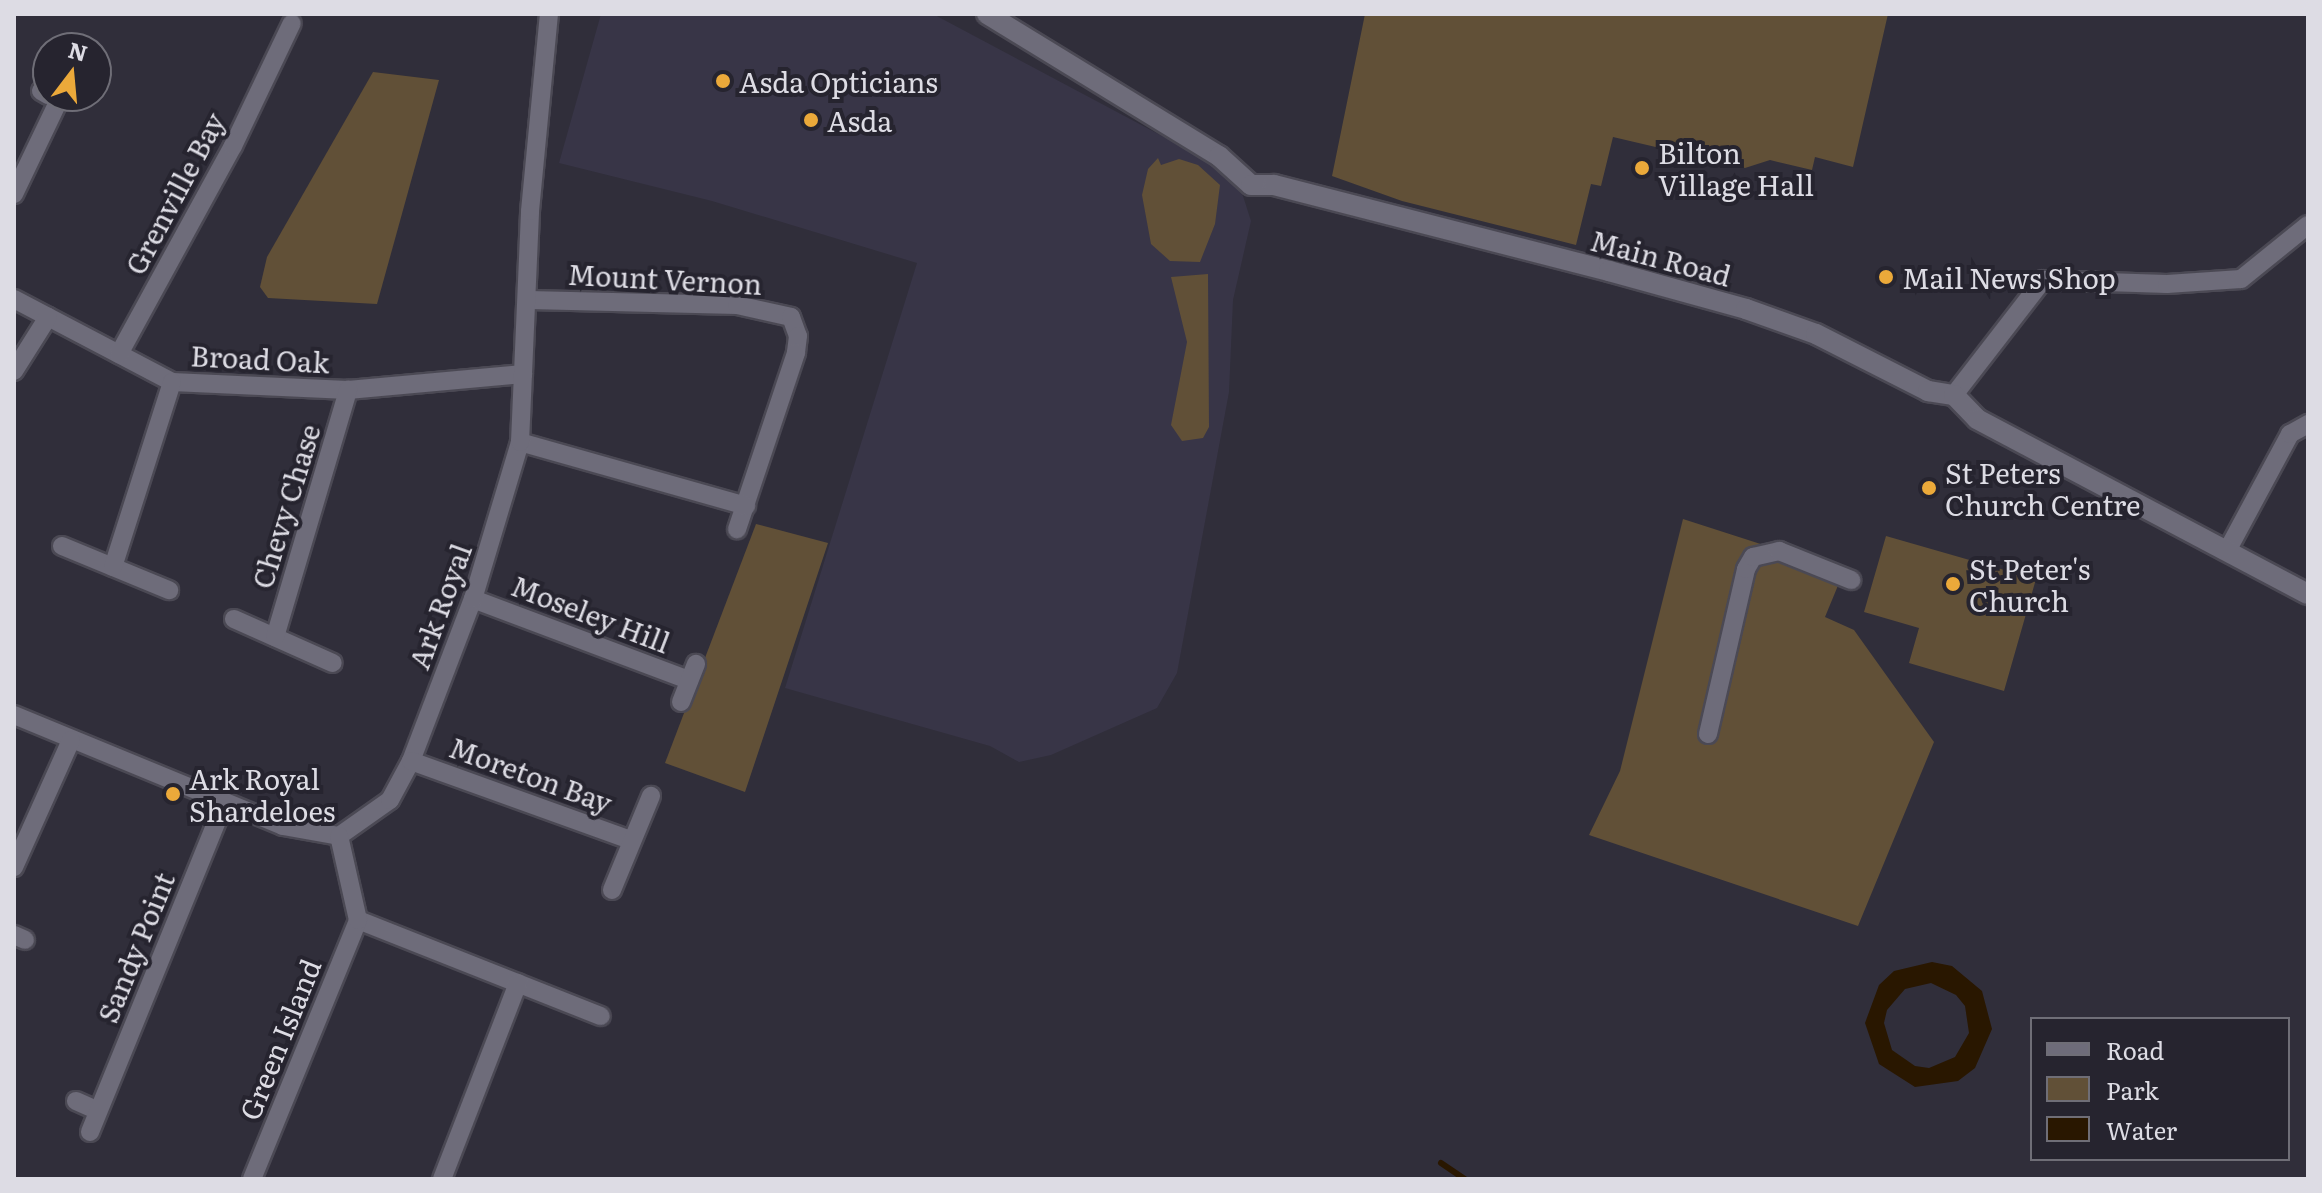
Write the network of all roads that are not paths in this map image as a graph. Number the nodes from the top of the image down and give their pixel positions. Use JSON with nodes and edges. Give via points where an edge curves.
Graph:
{"nodes":[{"id":1,"x":549,"y":14,"type":"edge"},
{"id":2,"x":987,"y":14,"type":"edge"},
{"id":3,"x":292,"y":23,"type":"dead end"},
{"id":4,"x":258,"y":47,"type":"dead end"},
{"id":5,"x":276,"y":56,"type":"junction"},
{"id":6,"x":46,"y":112,"type":"edge"},
{"id":7,"x":14,"y":194,"type":"edge"},
{"id":8,"x":2308,"y":225,"type":"edge"},
{"id":9,"x":14,"y":299,"type":"edge"},
{"id":10,"x":529,"y":300,"type":"junction"},
{"id":11,"x":48,"y":317,"type":"junction"},
{"id":12,"x":119,"y":354,"type":"junction"},
{"id":13,"x":14,"y":371,"type":"edge"},
{"id":14,"x":523,"y":374,"type":"junction"},
{"id":15,"x":172,"y":382,"type":"junction"},
{"id":16,"x":348,"y":390,"type":"junction"},
{"id":17,"x":1954,"y":395,"type":"junction"},
{"id":18,"x":2308,"y":424,"type":"edge"},
{"id":19,"x":520,"y":442,"type":"junction"},
{"id":20,"x":746,"y":506,"type":"junction"},
{"id":21,"x":737,"y":529,"type":"dead end"},
{"id":22,"x":62,"y":546,"type":"dead end"},
{"id":23,"x":2227,"y":551,"type":"junction"},
{"id":24,"x":113,"y":567,"type":"junction"},
{"id":25,"x":1851,"y":580,"type":"dead end"},
{"id":26,"x":169,"y":590,"type":"dead end"},
{"id":27,"x":2308,"y":594,"type":"edge"},
{"id":28,"x":473,"y":599,"type":"junction"},
{"id":29,"x":234,"y":619,"type":"dead end"},
{"id":30,"x":275,"y":637,"type":"junction"},
{"id":31,"x":333,"y":663,"type":"dead end"},
{"id":32,"x":681,"y":702,"type":"dead end"},
{"id":33,"x":14,"y":715,"type":"edge"},
{"id":34,"x":1708,"y":734,"type":"dead end"},
{"id":35,"x":71,"y":740,"type":"junction"},
{"id":36,"x":411,"y":761,"type":"junction"},
{"id":37,"x":651,"y":796,"type":"dead end"},
{"id":38,"x":224,"y":804,"type":"junction"},
{"id":39,"x":339,"y":836,"type":"junction"},
{"id":40,"x":631,"y":840,"type":"junction"},
{"id":41,"x":14,"y":867,"type":"edge"},
{"id":42,"x":612,"y":890,"type":"dead end"},
{"id":43,"x":358,"y":920,"type":"junction"},
{"id":44,"x":518,"y":983,"type":"junction"},
{"id":45,"x":590,"y":1018,"type":"dead end"},
{"id":46,"x":76,"y":1101,"type":"dead end"},
{"id":47,"x":98,"y":1111,"type":"junction"},
{"id":48,"x":90,"y":1132,"type":"dead end"},
{"id":49,"x":252,"y":1179,"type":"edge"},
{"id":50,"x":442,"y":1179,"type":"edge"}],
"edges":[{"from":1,"to":10,"type":"street","name":"Ark Royal","via":[[530,211]]},
{"from":2,"to":17,"type":"main road","name":"Main Road","via":[[1219,156],[1251,185],[1274,185],[1746,309],[1816,334],[1928,391]]},
{"from":3,"to":5,"type":"street","name":"Grenville Bay"},
{"from":4,"to":5,"type":"street"},
{"from":5,"to":12,"type":"street","name":"Grenville Bay"},
{"from":6,"to":7,"type":"street"},
{"from":8,"to":17,"type":"street","via":[[2241,279],[2167,284],[2043,280]]},
{"from":9,"to":11,"type":"street","name":"Broad Oak"},
{"from":10,"to":14,"type":"street","name":"Ark Royal"},
{"from":10,"to":20,"type":"street","name":"Mount Vernon","via":[[737,305],[791,317],[798,336],[796,353]]},
{"from":11,"to":12,"type":"street","name":"Broad Oak"},
{"from":11,"to":13,"type":"street"},
{"from":12,"to":15,"type":"street","name":"Broad Oak"},
{"from":14,"to":16,"type":"street","name":"Broad Oak"},
{"from":14,"to":19,"type":"street","name":"Ark Royal"},
{"from":15,"to":16,"type":"street","name":"Broad Oak"},
{"from":15,"to":24,"type":"street"},
{"from":16,"to":30,"type":"street","name":"Chevy Chase"},
{"from":17,"to":23,"type":"main road","name":"Main Road","via":[[1977,419]]},
{"from":18,"to":23,"type":"street","via":[[2290,434]]},
{"from":19,"to":20,"type":"street"},
{"from":19,"to":28,"type":"street","name":"Ark Royal"},
{"from":20,"to":21,"type":"street","name":"Mount Vernon"},
{"from":22,"to":24,"type":"street"},
{"from":23,"to":27,"type":"main road","name":"Main Road"},
{"from":24,"to":26,"type":"street"},
{"from":25,"to":34,"type":"street","via":[[1779,551],[1753,557]]},
{"from":28,"to":32,"type":"street","name":"Moseley Hill","via":[[693,672]]},
{"from":28,"to":36,"type":"street","name":"Ark Royal"},
{"from":29,"to":30,"type":"street","name":"Chevy Chase"},
{"from":30,"to":31,"type":"street","name":"Chevy Chase"},
{"from":33,"to":35,"type":"street"},
{"from":35,"to":38,"type":"street"},
{"from":35,"to":41,"type":"street"},
{"from":36,"to":39,"type":"street","name":"Ark Royal","via":[[390,800]]},
{"from":36,"to":40,"type":"street","name":"Moreton Bay"},
{"from":37,"to":40,"type":"street","name":"Moreton Bay"},
{"from":38,"to":39,"type":"street","via":[[283,826]]},
{"from":38,"to":47,"type":"street","name":"Sandy Point"},
{"from":39,"to":43,"type":"street"},
{"from":40,"to":42,"type":"street","name":"Moreton Bay"},
{"from":43,"to":44,"type":"street"},
{"from":43,"to":49,"type":"street","name":"Green Island"},
{"from":44,"to":45,"type":"street"},
{"from":44,"to":50,"type":"street"},
{"from":46,"to":47,"type":"street"},
{"from":47,"to":48,"type":"street","name":"Sandy Point"}]}
